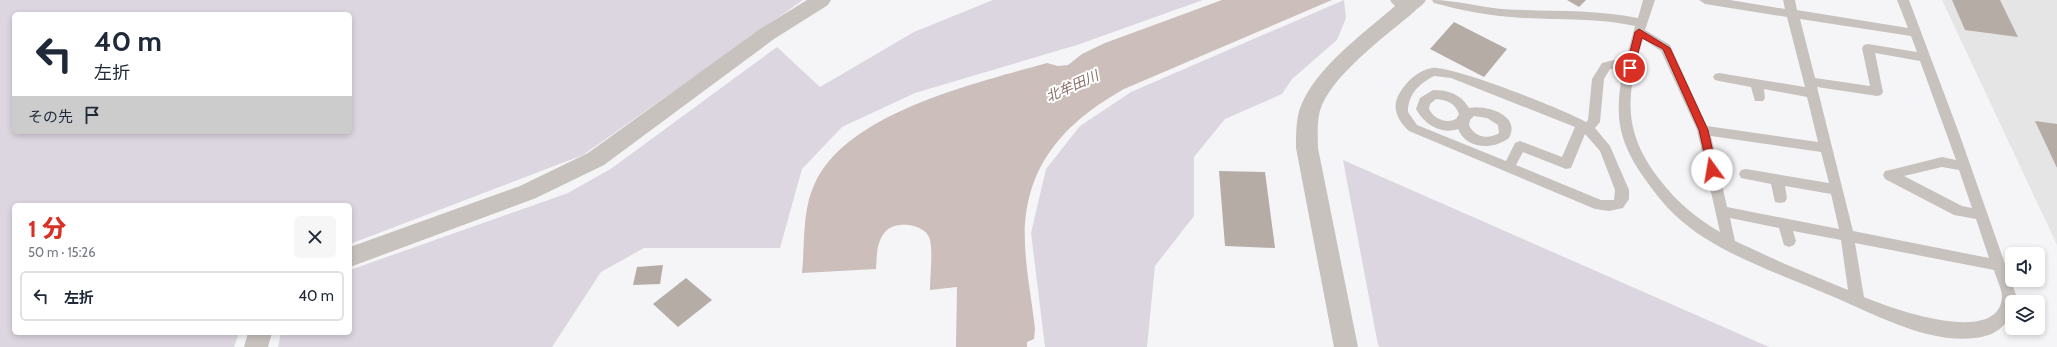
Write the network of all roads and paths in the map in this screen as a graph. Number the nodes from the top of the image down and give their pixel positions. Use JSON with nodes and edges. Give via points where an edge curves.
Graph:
{"nodes":[{"id":1,"x":820,"y":0,"type":"edge"},
{"id":2,"x":1438,"y":0,"type":"edge"},
{"id":3,"x":1649,"y":0,"type":"edge"},
{"id":4,"x":1705,"y":0,"type":"edge"},
{"id":5,"x":1789,"y":0,"type":"edge"},
{"id":6,"x":1903,"y":0,"type":"edge"},
{"id":7,"x":1408,"y":2,"type":"edge"},
{"id":8,"x":1792,"y":14,"type":"junction"},
{"id":9,"x":1640,"y":28,"type":"junction"},
{"id":10,"x":1916,"y":33,"type":"junction"},
{"id":11,"x":1925,"y":58,"type":"junction"},
{"id":12,"x":1630,"y":68,"type":"junction"},
{"id":13,"x":1718,"y":77,"type":"dead end"},
{"id":14,"x":1757,"y":84,"type":"junction"},
{"id":15,"x":1812,"y":88,"type":"junction"},
{"id":16,"x":1406,"y":95,"type":"junction"},
{"id":17,"x":1759,"y":98,"type":"dead end"},
{"id":18,"x":1423,"y":102,"type":"junction"},
{"id":19,"x":1464,"y":119,"type":"junction"},
{"id":20,"x":1584,"y":126,"type":"junction"},
{"id":21,"x":1703,"y":130,"type":"junction"},
{"id":22,"x":1478,"y":140,"type":"junction"},
{"id":23,"x":1827,"y":148,"type":"junction"},
{"id":24,"x":1472,"y":152,"type":"junction"},
{"id":25,"x":1964,"y":166,"type":"junction"},
{"id":26,"x":1509,"y":167,"type":"junction"},
{"id":27,"x":1746,"y":174,"type":"dead end"},
{"id":28,"x":1777,"y":179,"type":"junction"},
{"id":29,"x":1837,"y":190,"type":"junction"},
{"id":30,"x":1780,"y":198,"type":"dead end"},
{"id":31,"x":1721,"y":211,"type":"junction"},
{"id":32,"x":1981,"y":214,"type":"junction"},
{"id":33,"x":1785,"y":223,"type":"junction"},
{"id":34,"x":1846,"y":234,"type":"junction"},
{"id":35,"x":1789,"y":241,"type":"dead end"},
{"id":36,"x":1729,"y":244,"type":"junction"},
{"id":37,"x":352,"y":256,"type":"edge"},
{"id":38,"x":2000,"y":266,"type":"junction"},
{"id":39,"x":1857,"y":300,"type":"junction"},
{"id":40,"x":259,"y":335,"type":"edge"},
{"id":41,"x":256,"y":347,"type":"edge"},
{"id":42,"x":1346,"y":347,"type":"edge"}],
"edges":[{"from":1,"to":37,"type":"street","via":[[767,34],[596,159],[528,192]]},
{"from":2,"to":9,"type":"lane","via":[[1490,12],[1610,17]]},
{"from":3,"to":9,"type":"lane"},
{"from":4,"to":8,"type":"lane"},
{"from":5,"to":8,"type":"lane"},
{"from":6,"to":10,"type":"lane"},
{"from":7,"to":42,"type":"street","via":[[1322,89],[1312,105],[1307,123],[1307,148]]},
{"from":8,"to":10,"type":"lane"},
{"from":8,"to":15,"type":"lane"},
{"from":9,"to":12,"type":"lane"},
{"from":9,"to":21,"type":"lane","via":[[1666,48]]},
{"from":10,"to":11,"type":"lane"},
{"from":11,"to":15,"type":"lane","via":[[1868,48],[1878,92]]},
{"from":11,"to":25,"type":"lane"},
{"from":12,"to":20,"type":"lane","via":[[1614,64],[1606,66],[1598,79],[1594,122]]},
{"from":12,"to":36,"type":"lane","via":[[1623,114],[1628,139],[1667,199],[1686,218]]},
{"from":13,"to":14,"type":"lane"},
{"from":14,"to":15,"type":"lane"},
{"from":14,"to":17,"type":"lane"},
{"from":15,"to":23,"type":"lane"},
{"from":16,"to":18,"type":"lane"},
{"from":16,"to":20,"type":"lane","via":[[1416,81],[1425,75],[1442,72]]},
{"from":16,"to":24,"type":"lane","via":[[1400,108],[1407,123],[1413,128]]},
{"from":18,"to":19,"type":"lane","via":[[1425,116],[1436,124],[1456,125]]},
{"from":18,"to":19,"type":"lane","via":[[1432,95],[1447,96],[1464,108]]},
{"from":19,"to":22,"type":"lane","via":[[1464,129]]},
{"from":19,"to":22,"type":"lane","via":[[1471,112],[1484,112],[1502,121],[1506,131],[1501,139],[1488,142]]},
{"from":20,"to":26,"type":"lane","via":[[1566,164],[1520,146]]},
{"from":20,"to":26,"type":"lane","via":[[1605,149],[1622,190],[1622,198],[1618,204],[1600,205]]},
{"from":21,"to":23,"type":"lane"},
{"from":21,"to":31,"type":"lane"},
{"from":22,"to":24,"type":"lane"},
{"from":23,"to":29,"type":"lane"},
{"from":24,"to":26,"type":"lane"},
{"from":25,"to":32,"type":"lane"},
{"from":25,"to":32,"type":"lane","via":[[1942,162],[1890,176],[1959,211]]},
{"from":27,"to":28,"type":"lane"},
{"from":28,"to":29,"type":"lane"},
{"from":28,"to":30,"type":"lane"},
{"from":29,"to":34,"type":"lane"},
{"from":31,"to":33,"type":"lane"},
{"from":31,"to":36,"type":"lane"},
{"from":32,"to":38,"type":"lane"},
{"from":33,"to":34,"type":"lane"},
{"from":33,"to":35,"type":"lane"},
{"from":34,"to":38,"type":"lane"},
{"from":34,"to":39,"type":"lane"},
{"from":36,"to":39,"type":"lane"},
{"from":38,"to":39,"type":"lane","via":[[2009,295],[2007,310],[2000,321],[1984,330],[1955,332],[1917,324]]},
{"from":40,"to":41,"type":"street"}]}
